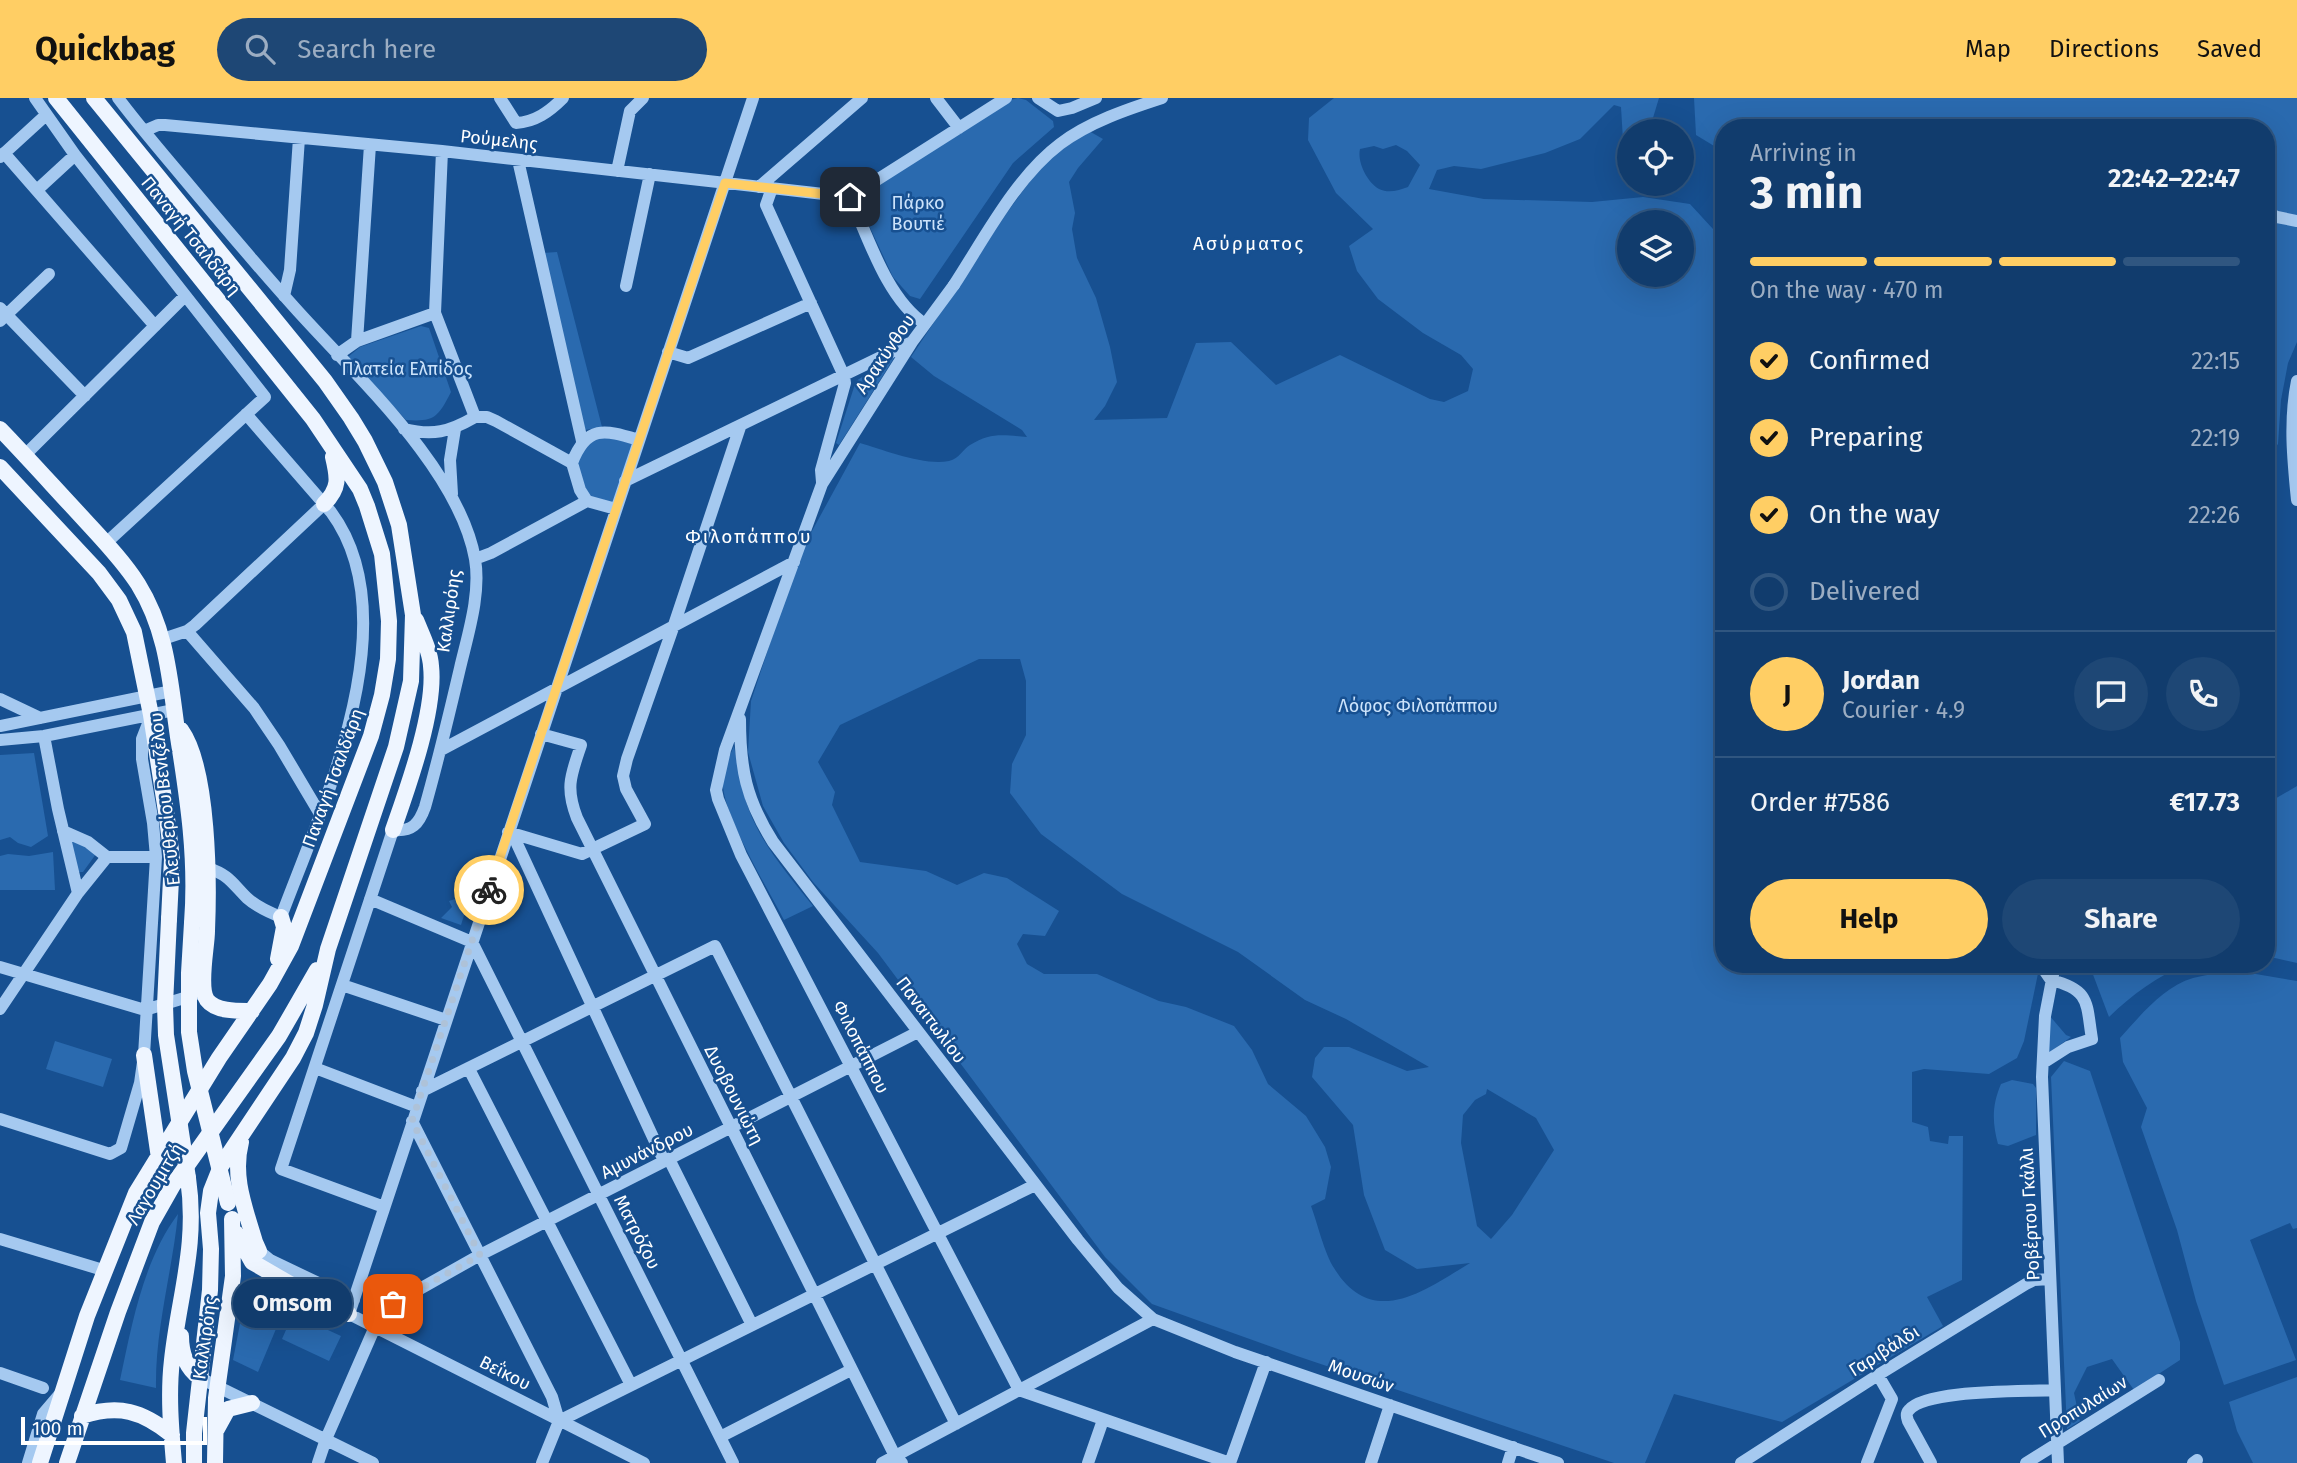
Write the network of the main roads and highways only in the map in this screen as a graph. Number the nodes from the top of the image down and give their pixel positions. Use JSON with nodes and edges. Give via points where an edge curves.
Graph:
{"nodes":[{"id":1,"x":56,"y":98,"type":"edge"},
{"id":2,"x":94,"y":98,"type":"edge"},
{"id":3,"x":0,"y":429,"type":"edge"},
{"id":4,"x":329,"y":441,"type":"junction"},
{"id":5,"x":1,"y":470,"type":"edge"},
{"id":6,"x":324,"y":504,"type":"road end"},
{"id":7,"x":414,"y":615,"type":"junction"},
{"id":8,"x":175,"y":717,"type":"junction"},
{"id":9,"x":393,"y":830,"type":"road end"},
{"id":10,"x":281,"y":917,"type":"road end"},
{"id":11,"x":328,"y":949,"type":"junction"},
{"id":12,"x":270,"y":984,"type":"junction"},
{"id":13,"x":252,"y":1011,"type":"junction"},
{"id":14,"x":144,"y":1055,"type":"road end"},
{"id":15,"x":250,"y":1122,"type":"junction"},
{"id":16,"x":159,"y":1158,"type":"junction"},
{"id":17,"x":232,"y":1219,"type":"junction"},
{"id":18,"x":259,"y":1251,"type":"road end"},
{"id":19,"x":352,"y":1307,"type":"road end"},
{"id":20,"x":180,"y":1313,"type":"junction"},
{"id":21,"x":200,"y":1378,"type":"junction"},
{"id":22,"x":252,"y":1403,"type":"road end"},
{"id":23,"x":82,"y":1416,"type":"junction"},
{"id":24,"x":172,"y":1434,"type":"junction"},
{"id":25,"x":214,"y":1434,"type":"junction"},
{"id":26,"x":40,"y":1463,"type":"edge"},
{"id":27,"x":67,"y":1463,"type":"edge"},
{"id":28,"x":174,"y":1463,"type":"edge"},
{"id":29,"x":194,"y":1463,"type":"edge"},
{"id":30,"x":215,"y":1463,"type":"edge"}],
"edges":[{"from":1,"to":4,"type":"main road","name":"Παναγή Τσαλδάρη"},
{"from":2,"to":7,"type":"main road","name":"Καλλιρόης","via":[[351,418],[376,463],[399,525]]},
{"from":3,"to":8,"type":"main road","name":"Ελευθερίου Βενιζέλου","via":[[106,543],[148,601],[163,639]]},
{"from":4,"to":6,"type":"main road","via":[[338,483]]},
{"from":4,"to":12,"type":"main road","name":"Παναγή Τσαλδάρη","via":[[360,489],[379,544],[387,584],[388,659],[372,736],[291,946]]},
{"from":5,"to":20,"type":"main road","name":"Ελευθερίου Βενιζέλου","bridge":true,"via":[[99,573],[118,598],[134,632],[172,859],[164,1005],[192,1206]]},
{"from":7,"to":9,"type":"main road","via":[[428,650],[432,679],[419,747]]},
{"from":7,"to":11,"type":"main road","name":"Καλλιρόης","via":[[411,681],[396,747]]},
{"from":8,"to":13,"type":"main road","via":[[193,752],[208,868],[205,997],[211,1004],[233,1011]]},
{"from":8,"to":17,"type":"main road","name":"Ελευθερίου Βενιζέλου","bridge":true,"via":[[195,883],[189,1032]]},
{"from":10,"to":12,"type":"main road","via":[[282,944]]},
{"from":11,"to":15,"type":"main road","via":[[300,1046]]},
{"from":11,"to":23,"type":"main road","name":"Λαγουμιτζή","via":[[279,1036],[173,1185],[152,1222]]},
{"from":12,"to":13,"type":"main road","name":"Παναγή Τσαλδάρη"},
{"from":13,"to":16,"type":"main road","name":"Παναγή Τσαλδάρη"},
{"from":14,"to":16,"type":"main road"},
{"from":15,"to":18,"type":"main road","via":[[237,1168]]},
{"from":15,"to":21,"type":"main road","via":[[221,1166],[211,1191],[210,1290]]},
{"from":16,"to":26,"type":"main road","name":"Λαγουμιτζή","via":[[136,1193],[103,1270]]},
{"from":17,"to":19,"type":"main road","via":[[252,1262],[286,1282]]},
{"from":17,"to":25,"type":"main road","name":"Καλλιρόης","via":[[233,1276]]},
{"from":20,"to":21,"type":"main road","via":[[183,1355]]},
{"from":20,"to":24,"type":"main road","name":"Καλλιρόης","via":[[170,1379]]},
{"from":21,"to":29,"type":"main road"},
{"from":22,"to":25,"type":"main road","via":[[228,1409]]},
{"from":23,"to":24,"type":"main road","via":[[99,1410],[128,1410]]},
{"from":23,"to":27,"type":"main road","name":"Λαγουμιτζή"},
{"from":24,"to":28,"type":"main road","name":"Καλλιρόης"},
{"from":25,"to":30,"type":"main road","name":"Καλλιρόης"}]}
